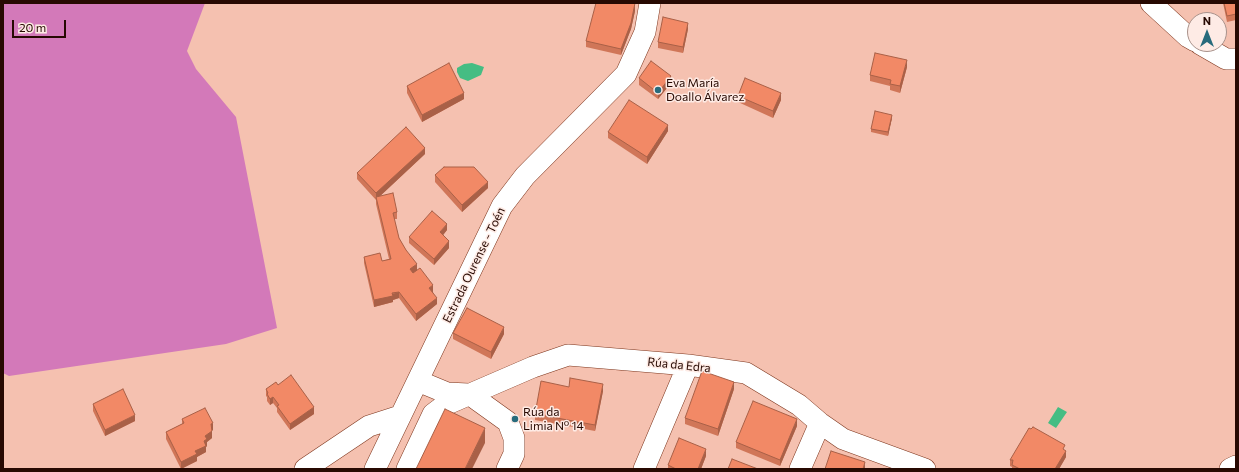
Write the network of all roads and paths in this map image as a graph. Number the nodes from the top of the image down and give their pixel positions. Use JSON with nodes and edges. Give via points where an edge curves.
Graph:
{"nodes":[{"id":1,"x":650,"y":3,"type":"edge"},
{"id":2,"x":1151,"y":3,"type":"edge"},
{"id":3,"x":1187,"y":36,"type":"edge"},
{"id":4,"x":1214,"y":52,"type":"edge"},
{"id":5,"x":1236,"y":59,"type":"edge"},
{"id":6,"x":688,"y":365,"type":"junction"},
{"id":7,"x":418,"y":381,"type":"junction"},
{"id":8,"x":469,"y":394,"type":"junction"},
{"id":9,"x":400,"y":416,"type":"junction"},
{"id":10,"x":820,"y":424,"type":"junction"},
{"id":11,"x":888,"y":463,"type":"edge"},
{"id":12,"x":1236,"y":466,"type":"edge"},
{"id":13,"x":305,"y":469,"type":"edge"},
{"id":14,"x":375,"y":469,"type":"edge"},
{"id":15,"x":408,"y":469,"type":"edge"},
{"id":16,"x":507,"y":469,"type":"edge"},
{"id":17,"x":644,"y":469,"type":"edge"},
{"id":18,"x":800,"y":469,"type":"edge"},
{"id":19,"x":925,"y":469,"type":"edge"},
{"id":20,"x":1230,"y":469,"type":"edge"}],
"edges":[{"from":1,"to":7,"type":"street","name":"Estrada Ourense - Toén","via":[[645,32],[626,74],[525,176],[502,206]]},
{"from":2,"to":3,"type":"street"},
{"from":4,"to":5,"type":"street","via":[[1226,59]]},
{"from":6,"to":8,"type":"street","name":"Rúa da Edra","via":[[568,355]]},
{"from":6,"to":10,"type":"street","name":"Rúa da Edra","via":[[746,373],[799,405]]},
{"from":6,"to":17,"type":"street"},
{"from":7,"to":8,"type":"street","name":"Rúa da Edra","via":[[447,393]]},
{"from":7,"to":9,"type":"street","name":"Estrada Ourense - Toén"},
{"from":8,"to":15,"type":"street","via":[[444,405],[433,414]]},
{"from":8,"to":16,"type":"street","via":[[508,422],[514,438],[514,454]]},
{"from":9,"to":13,"type":"street","via":[[369,426]]},
{"from":9,"to":14,"type":"street","name":"Estrada Ourense - Toén"},
{"from":10,"to":11,"type":"street","name":"Rúa da Edra"},
{"from":10,"to":18,"type":"street"},
{"from":11,"to":19,"type":"street","name":"Rúa da Edra"},
{"from":12,"to":20,"type":"street"}]}
